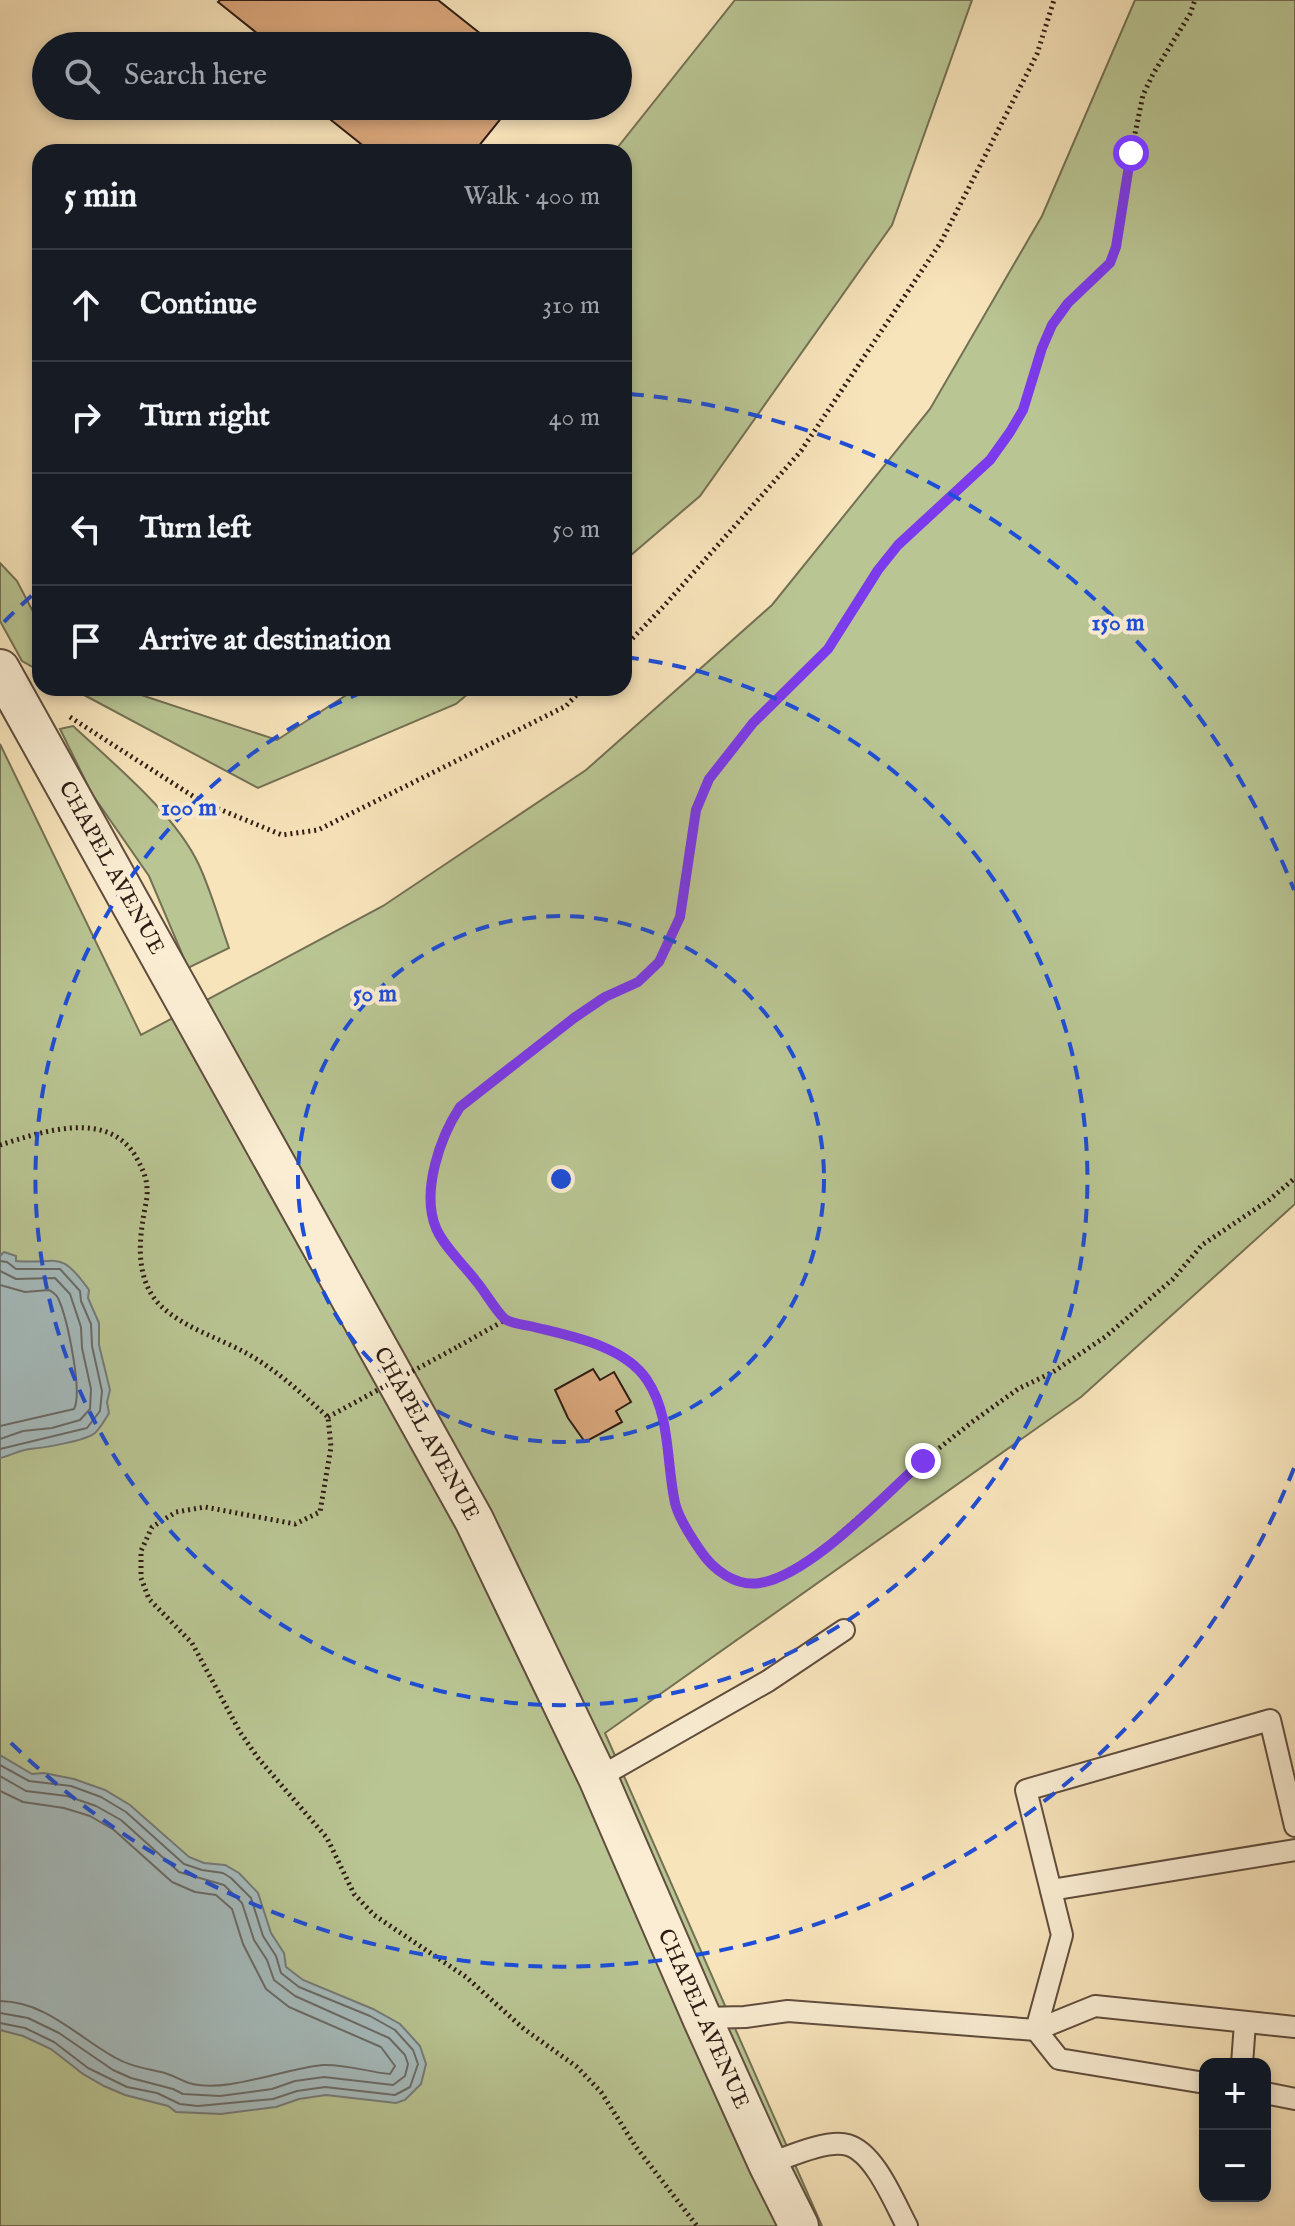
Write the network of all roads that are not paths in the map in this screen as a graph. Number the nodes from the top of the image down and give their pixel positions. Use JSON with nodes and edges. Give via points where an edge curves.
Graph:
{"nodes":[{"id":1,"x":0,"y":669,"type":"edge"},
{"id":2,"x":844,"y":1630,"type":"dead end"},
{"id":3,"x":598,"y":1778,"type":"junction"},
{"id":4,"x":1295,"y":1826,"type":"edge"},
{"id":5,"x":1295,"y":1850,"type":"edge"},
{"id":6,"x":1051,"y":1890,"type":"junction"},
{"id":7,"x":702,"y":2018,"type":"junction"},
{"id":8,"x":1245,"y":2023,"type":"junction"},
{"id":9,"x":1295,"y":2027,"type":"edge"},
{"id":10,"x":1036,"y":2030,"type":"junction"},
{"id":11,"x":1242,"y":2058,"type":"edge"},
{"id":12,"x":1199,"y":2082,"type":"edge"},
{"id":13,"x":1271,"y":2094,"type":"edge"},
{"id":14,"x":1295,"y":2099,"type":"edge"},
{"id":15,"x":768,"y":2164,"type":"junction"},
{"id":16,"x":799,"y":2226,"type":"edge"},
{"id":17,"x":907,"y":2226,"type":"edge"}],
"edges":[{"from":1,"to":3,"type":"street","name":"CHAPEL AVENUE","via":[[474,1520]]},
{"from":2,"to":3,"type":"lane","via":[[768,1681]]},
{"from":3,"to":7,"type":"street","name":"CHAPEL AVENUE"},
{"from":4,"to":6,"type":"lane","via":[[1270,1720],[1026,1790]]},
{"from":5,"to":6,"type":"lane"},
{"from":6,"to":10,"type":"lane","via":[[1062,1935]]},
{"from":7,"to":10,"type":"lane","via":[[788,2011]]},
{"from":7,"to":15,"type":"street","name":"CHAPEL AVENUE"},
{"from":8,"to":9,"type":"lane"},
{"from":8,"to":10,"type":"lane","via":[[1095,2006]]},
{"from":8,"to":11,"type":"lane"},
{"from":10,"to":12,"type":"lane","via":[[1059,2059]]},
{"from":13,"to":14,"type":"lane"},
{"from":15,"to":16,"type":"street","name":"CHAPEL AVENUE"},
{"from":15,"to":17,"type":"lane","via":[[818,2147],[848,2145],[870,2159]]}]}
